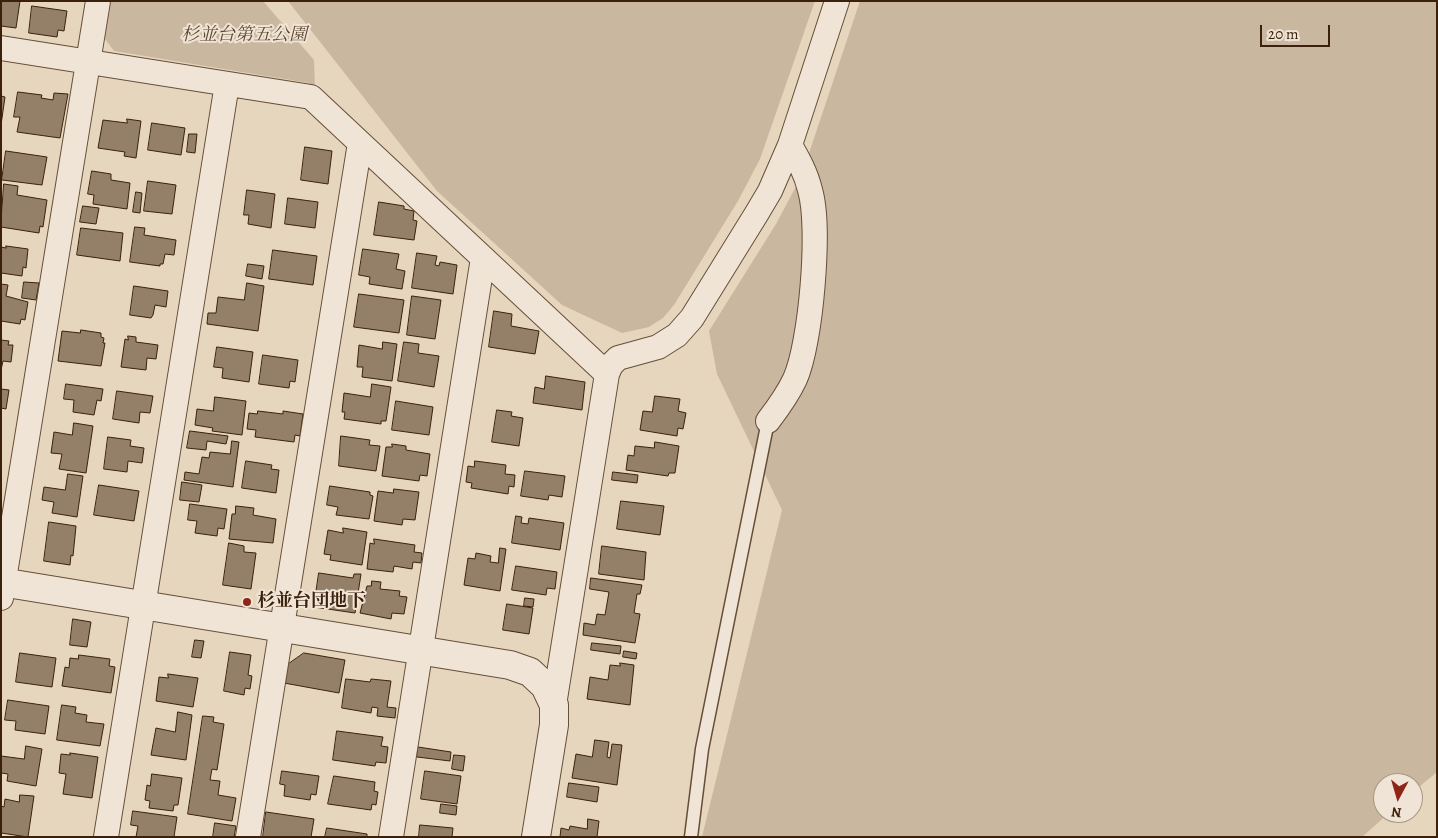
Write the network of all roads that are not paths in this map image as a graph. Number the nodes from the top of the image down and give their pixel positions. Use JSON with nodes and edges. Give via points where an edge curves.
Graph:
{"nodes":[{"id":1,"x":98,"y":1,"type":"edge"},
{"id":2,"x":837,"y":1,"type":"edge"},
{"id":3,"x":1,"y":48,"type":"edge"},
{"id":4,"x":88,"y":62,"type":"junction"},
{"id":5,"x":227,"y":84,"type":"junction"},
{"id":6,"x":360,"y":143,"type":"junction"},
{"id":7,"x":790,"y":144,"type":"junction"},
{"id":8,"x":483,"y":258,"type":"junction"},
{"id":9,"x":608,"y":374,"type":"junction"},
{"id":10,"x":768,"y":421,"type":"joint"},
{"id":11,"x":2,"y":588,"type":"edge"},
{"id":12,"x":143,"y":605,"type":"junction"},
{"id":13,"x":282,"y":628,"type":"junction"},
{"id":14,"x":421,"y":650,"type":"junction"},
{"id":15,"x":554,"y":705,"type":"junction"},
{"id":16,"x":106,"y":837,"type":"edge"},
{"id":17,"x":248,"y":837,"type":"edge"},
{"id":18,"x":391,"y":837,"type":"edge"},
{"id":19,"x":536,"y":837,"type":"edge"},
{"id":20,"x":692,"y":837,"type":"edge"}],
"edges":[{"from":1,"to":4,"type":"street"},
{"from":2,"to":7,"type":"street"},
{"from":3,"to":4,"type":"street"},
{"from":4,"to":5,"type":"street"},
{"from":4,"to":11,"type":"street"},
{"from":5,"to":6,"type":"street","via":[[311,97]]},
{"from":5,"to":12,"type":"street"},
{"from":6,"to":8,"type":"street"},
{"from":6,"to":13,"type":"street"},
{"from":7,"to":9,"type":"street","via":[[770,191],[692,318],[677,335],[658,347],[618,358]]},
{"from":7,"to":10,"type":"street","via":[[803,168],[814,211],[807,339],[803,359],[791,386]]},
{"from":8,"to":9,"type":"street"},
{"from":8,"to":14,"type":"street"},
{"from":9,"to":15,"type":"street"},
{"from":10,"to":20,"type":"lane","via":[[702,749]]},
{"from":11,"to":12,"type":"street"},
{"from":12,"to":13,"type":"street"},
{"from":12,"to":16,"type":"street"},
{"from":13,"to":14,"type":"street"},
{"from":13,"to":17,"type":"street"},
{"from":14,"to":15,"type":"street","via":[[510,665],[530,672],[545,686]]},
{"from":14,"to":18,"type":"street"},
{"from":15,"to":19,"type":"street","via":[[554,725]]}]}
